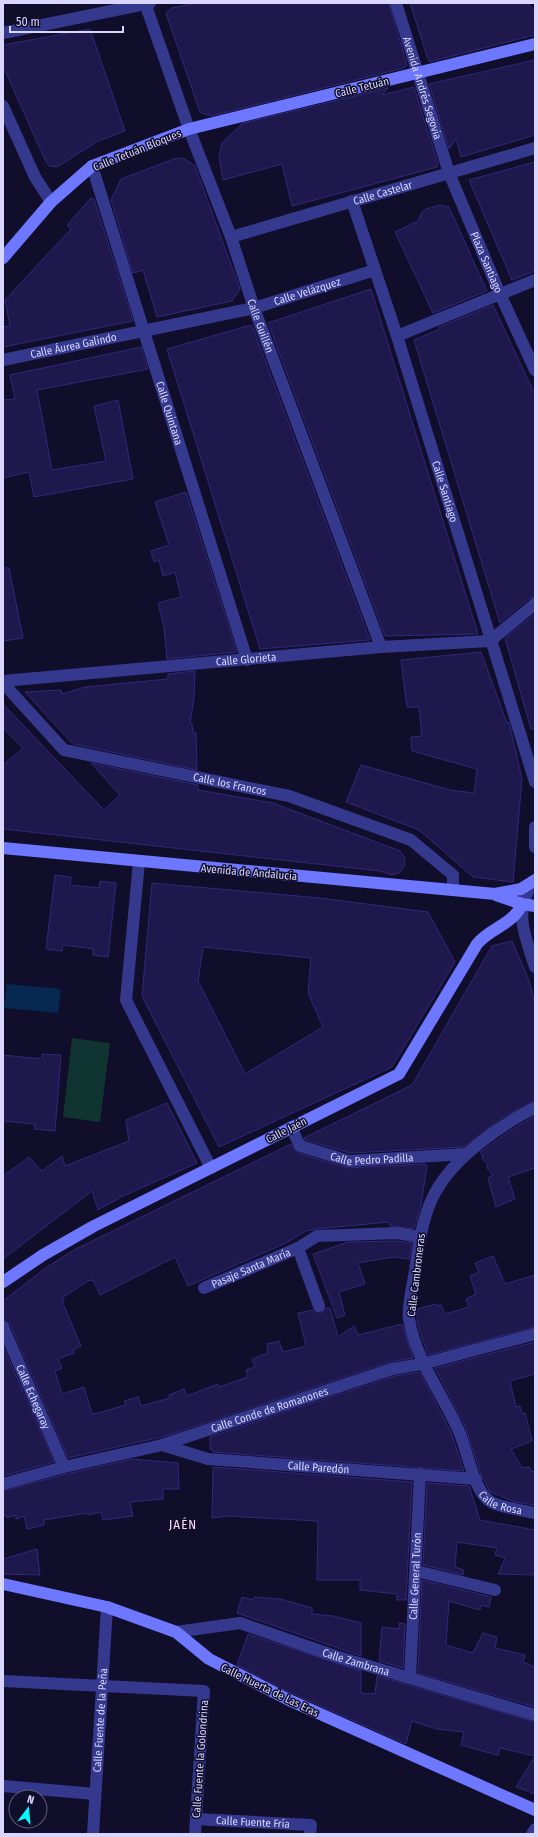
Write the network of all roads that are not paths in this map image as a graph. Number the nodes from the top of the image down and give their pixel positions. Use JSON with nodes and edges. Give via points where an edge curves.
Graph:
{"nodes":[{"id":1,"x":147,"y":3,"type":"edge"},
{"id":2,"x":396,"y":3,"type":"edge"},
{"id":3,"x":3,"y":34,"type":"edge"},
{"id":4,"x":535,"y":44,"type":"edge"},
{"id":5,"x":418,"y":73,"type":"junction"},
{"id":6,"x":3,"y":106,"type":"edge"},
{"id":7,"x":189,"y":129,"type":"junction"},
{"id":8,"x":535,"y":148,"type":"edge"},
{"id":9,"x":92,"y":166,"type":"junction"},
{"id":10,"x":449,"y":173,"type":"junction"},
{"id":11,"x":352,"y":201,"type":"junction"},
{"id":12,"x":51,"y":202,"type":"junction"},
{"id":13,"x":231,"y":237,"type":"junction"},
{"id":14,"x":4,"y":254,"type":"edge"},
{"id":15,"x":375,"y":270,"type":"junction"},
{"id":16,"x":535,"y":280,"type":"edge"},
{"id":17,"x":500,"y":294,"type":"junction"},
{"id":18,"x":254,"y":308,"type":"junction"},
{"id":19,"x":144,"y":331,"type":"junction"},
{"id":20,"x":397,"y":336,"type":"junction"},
{"id":21,"x":3,"y":360,"type":"edge"},
{"id":22,"x":535,"y":370,"type":"edge"},
{"id":23,"x":535,"y":604,"type":"edge"},
{"id":24,"x":490,"y":641,"type":"junction"},
{"id":25,"x":381,"y":647,"type":"junction"},
{"id":26,"x":247,"y":660,"type":"junction"},
{"id":27,"x":3,"y":682,"type":"edge"},
{"id":28,"x":535,"y":782,"type":"edge"},
{"id":29,"x":535,"y":828,"type":"edge"},
{"id":30,"x":535,"y":847,"type":"edge"},
{"id":31,"x":3,"y":848,"type":"edge"},
{"id":32,"x":139,"y":862,"type":"junction"},
{"id":33,"x":534,"y":881,"type":"edge"},
{"id":34,"x":453,"y":890,"type":"junction"},
{"id":35,"x":495,"y":894,"type":"junction"},
{"id":36,"x":522,"y":904,"type":"junction"},
{"id":37,"x":535,"y":906,"type":"edge"},
{"id":38,"x":535,"y":967,"type":"edge"},
{"id":39,"x":535,"y":1108,"type":"edge"},
{"id":40,"x":291,"y":1127,"type":"junction"},
{"id":41,"x":466,"y":1154,"type":"junction"},
{"id":42,"x":211,"y":1168,"type":"junction"},
{"id":43,"x":420,"y":1237,"type":"junction"},
{"id":44,"x":298,"y":1248,"type":"junction"},
{"id":45,"x":3,"y":1282,"type":"edge"},
{"id":46,"x":204,"y":1288,"type":"dead end"},
{"id":47,"x":319,"y":1306,"type":"dead end"},
{"id":48,"x":3,"y":1327,"type":"edge"},
{"id":49,"x":535,"y":1334,"type":"edge"},
{"id":50,"x":422,"y":1364,"type":"junction"},
{"id":51,"x":162,"y":1445,"type":"junction"},
{"id":52,"x":64,"y":1467,"type":"junction"},
{"id":53,"x":420,"y":1474,"type":"junction"},
{"id":54,"x":476,"y":1479,"type":"junction"},
{"id":55,"x":3,"y":1484,"type":"edge"},
{"id":56,"x":535,"y":1513,"type":"edge"},
{"id":57,"x":416,"y":1571,"type":"junction"},
{"id":58,"x":3,"y":1584,"type":"edge"},
{"id":59,"x":495,"y":1590,"type":"dead end"},
{"id":60,"x":107,"y":1607,"type":"junction"},
{"id":61,"x":176,"y":1632,"type":"junction"},
{"id":62,"x":410,"y":1678,"type":"junction"},
{"id":63,"x":3,"y":1681,"type":"edge"},
{"id":64,"x":102,"y":1685,"type":"junction"},
{"id":65,"x":535,"y":1715,"type":"edge"},
{"id":66,"x":3,"y":1786,"type":"edge"},
{"id":67,"x":95,"y":1794,"type":"junction"},
{"id":68,"x":535,"y":1810,"type":"edge"},
{"id":69,"x":196,"y":1819,"type":"junction"},
{"id":70,"x":310,"y":1829,"type":"edge"},
{"id":71,"x":535,"y":1829,"type":"edge"},
{"id":72,"x":93,"y":1834,"type":"edge"},
{"id":73,"x":195,"y":1834,"type":"edge"},
{"id":74,"x":532,"y":1834,"type":"edge"}],
"edges":[{"from":1,"to":3,"type":"street"},
{"from":1,"to":7,"type":"street","name":"Calle Guillén"},
{"from":2,"to":5,"type":"street","name":"Avenida Andrés Segovia"},
{"from":4,"to":5,"type":"street","name":"Calle Tetuán"},
{"from":5,"to":7,"type":"street","name":"Calle Tetuán"},
{"from":5,"to":10,"type":"street","name":"Avenida Andrés Segovia"},
{"from":6,"to":12,"type":"street","via":[[34,177]]},
{"from":7,"to":9,"type":"street","name":"Calle Tetuán Bloques"},
{"from":7,"to":13,"type":"street","name":"Calle Guillén"},
{"from":8,"to":10,"type":"street","name":"Calle Castelar"},
{"from":9,"to":12,"type":"street","name":"Calle Tetuán Bloques"},
{"from":9,"to":19,"type":"street","name":"Calle Quintana"},
{"from":10,"to":11,"type":"street","name":"Calle Castelar"},
{"from":10,"to":17,"type":"street","name":"Plaza Santiago"},
{"from":11,"to":13,"type":"street","name":"Calle Castelar"},
{"from":11,"to":15,"type":"street","name":"Calle Santiago"},
{"from":12,"to":14,"type":"street","name":"Calle Tetuán Bloques"},
{"from":13,"to":18,"type":"street","name":"Calle Guillén"},
{"from":15,"to":18,"type":"street","name":"Calle Velázquez"},
{"from":15,"to":20,"type":"street","name":"Calle Santiago"},
{"from":16,"to":17,"type":"street"},
{"from":17,"to":20,"type":"street","name":"Plaza Santiago"},
{"from":17,"to":22,"type":"street"},
{"from":18,"to":19,"type":"street","name":"Calle Velázquez"},
{"from":18,"to":25,"type":"street","name":"Calle Guillén"},
{"from":19,"to":21,"type":"street","name":"Calle Áurea Galindo"},
{"from":19,"to":26,"type":"street","name":"Calle Quintana"},
{"from":20,"to":24,"type":"street","name":"Calle Santiago"},
{"from":23,"to":24,"type":"street"},
{"from":24,"to":25,"type":"street","name":"Calle Glorieta"},
{"from":24,"to":28,"type":"street","name":"Calle Santiago"},
{"from":25,"to":26,"type":"street","name":"Calle Glorieta"},
{"from":26,"to":27,"type":"street","name":"Calle Glorieta"},
{"from":27,"to":34,"type":"street","name":"Calle los Francos","via":[[64,750],[289,796],[345,815],[411,840],[453,875]]},
{"from":29,"to":30,"type":"street"},
{"from":31,"to":32,"type":"street","name":"Avenida de Andalucía"},
{"from":32,"to":34,"type":"street","name":"Avenida de Andalucía"},
{"from":32,"to":42,"type":"street","via":[[126,1000]]},
{"from":33,"to":35,"type":"street","via":[[521,889]]},
{"from":33,"to":36,"type":"street"},
{"from":34,"to":35,"type":"street","name":"Avenida de Andalucía"},
{"from":35,"to":36,"type":"street"},
{"from":36,"to":37,"type":"street"},
{"from":36,"to":38,"type":"street","via":[[522,921]]},
{"from":36,"to":40,"type":"street","name":"Calle Jaén","via":[[513,918],[490,932],[477,944],[399,1074]]},
{"from":39,"to":41,"type":"street","name":"Calle Cambroneras","via":[[508,1122]]},
{"from":40,"to":41,"type":"street","name":"Calle Pedro Padilla","via":[[300,1146],[349,1161]]},
{"from":40,"to":42,"type":"street","name":"Calle Jaén"},
{"from":41,"to":43,"type":"street","name":"Calle Cambroneras","via":[[438,1185]]},
{"from":42,"to":45,"type":"street","name":"Calle Jaén","via":[[94,1226],[43,1255]]},
{"from":43,"to":44,"type":"street","name":"Pasaje Santa María","via":[[397,1233],[317,1236]]},
{"from":43,"to":50,"type":"street","name":"Calle Cambroneras","via":[[408,1318]]},
{"from":44,"to":46,"type":"street","name":"Pasaje Santa María"},
{"from":44,"to":47,"type":"street","name":"Pasaje Santa María"},
{"from":48,"to":52,"type":"street","name":"Calle Echegaray"},
{"from":49,"to":50,"type":"street","name":"Calle Conde de Romanones"},
{"from":50,"to":51,"type":"street","name":"Calle Conde de Romanones","via":[[392,1369]]},
{"from":50,"to":54,"type":"street","name":"Calle Cambroneras","via":[[458,1429]]},
{"from":51,"to":52,"type":"street","name":"Calle Conde de Romanones"},
{"from":51,"to":53,"type":"street","name":"Calle Paredón","via":[[208,1459]]},
{"from":52,"to":55,"type":"street","name":"Calle Conde de Romanones"},
{"from":53,"to":54,"type":"street","name":"Calle Paredón"},
{"from":53,"to":57,"type":"street","name":"Calle General Turón"},
{"from":54,"to":56,"type":"street","name":"Calle Rosa","via":[[479,1491],[491,1502]]},
{"from":57,"to":59,"type":"street"},
{"from":57,"to":62,"type":"street","name":"Calle General Turón"},
{"from":58,"to":60,"type":"street","name":"Calle Huerta de Las Eras"},
{"from":60,"to":61,"type":"street","name":"Calle Huerta de Las Eras"},
{"from":60,"to":64,"type":"street","name":"Calle Fuente de la Peña"},
{"from":61,"to":62,"type":"street","name":"Calle Zambrana","via":[[240,1623],[335,1656]]},
{"from":61,"to":68,"type":"street","name":"Calle Huerta de Las Eras","via":[[209,1659],[289,1700]]},
{"from":62,"to":65,"type":"street","name":"Calle Zambrana"},
{"from":63,"to":64,"type":"street"},
{"from":64,"to":67,"type":"street","name":"Calle Fuente de la Peña"},
{"from":64,"to":69,"type":"street","name":"Calle Fuente la Golondrina","via":[[204,1691]]},
{"from":66,"to":67,"type":"street"},
{"from":67,"to":72,"type":"street","name":"Calle Fuente de la Peña"},
{"from":69,"to":70,"type":"street","name":"Calle Fuente Fría"},
{"from":69,"to":73,"type":"street","name":"Calle Fuente la Golondrina"},
{"from":71,"to":74,"type":"street"}]}
